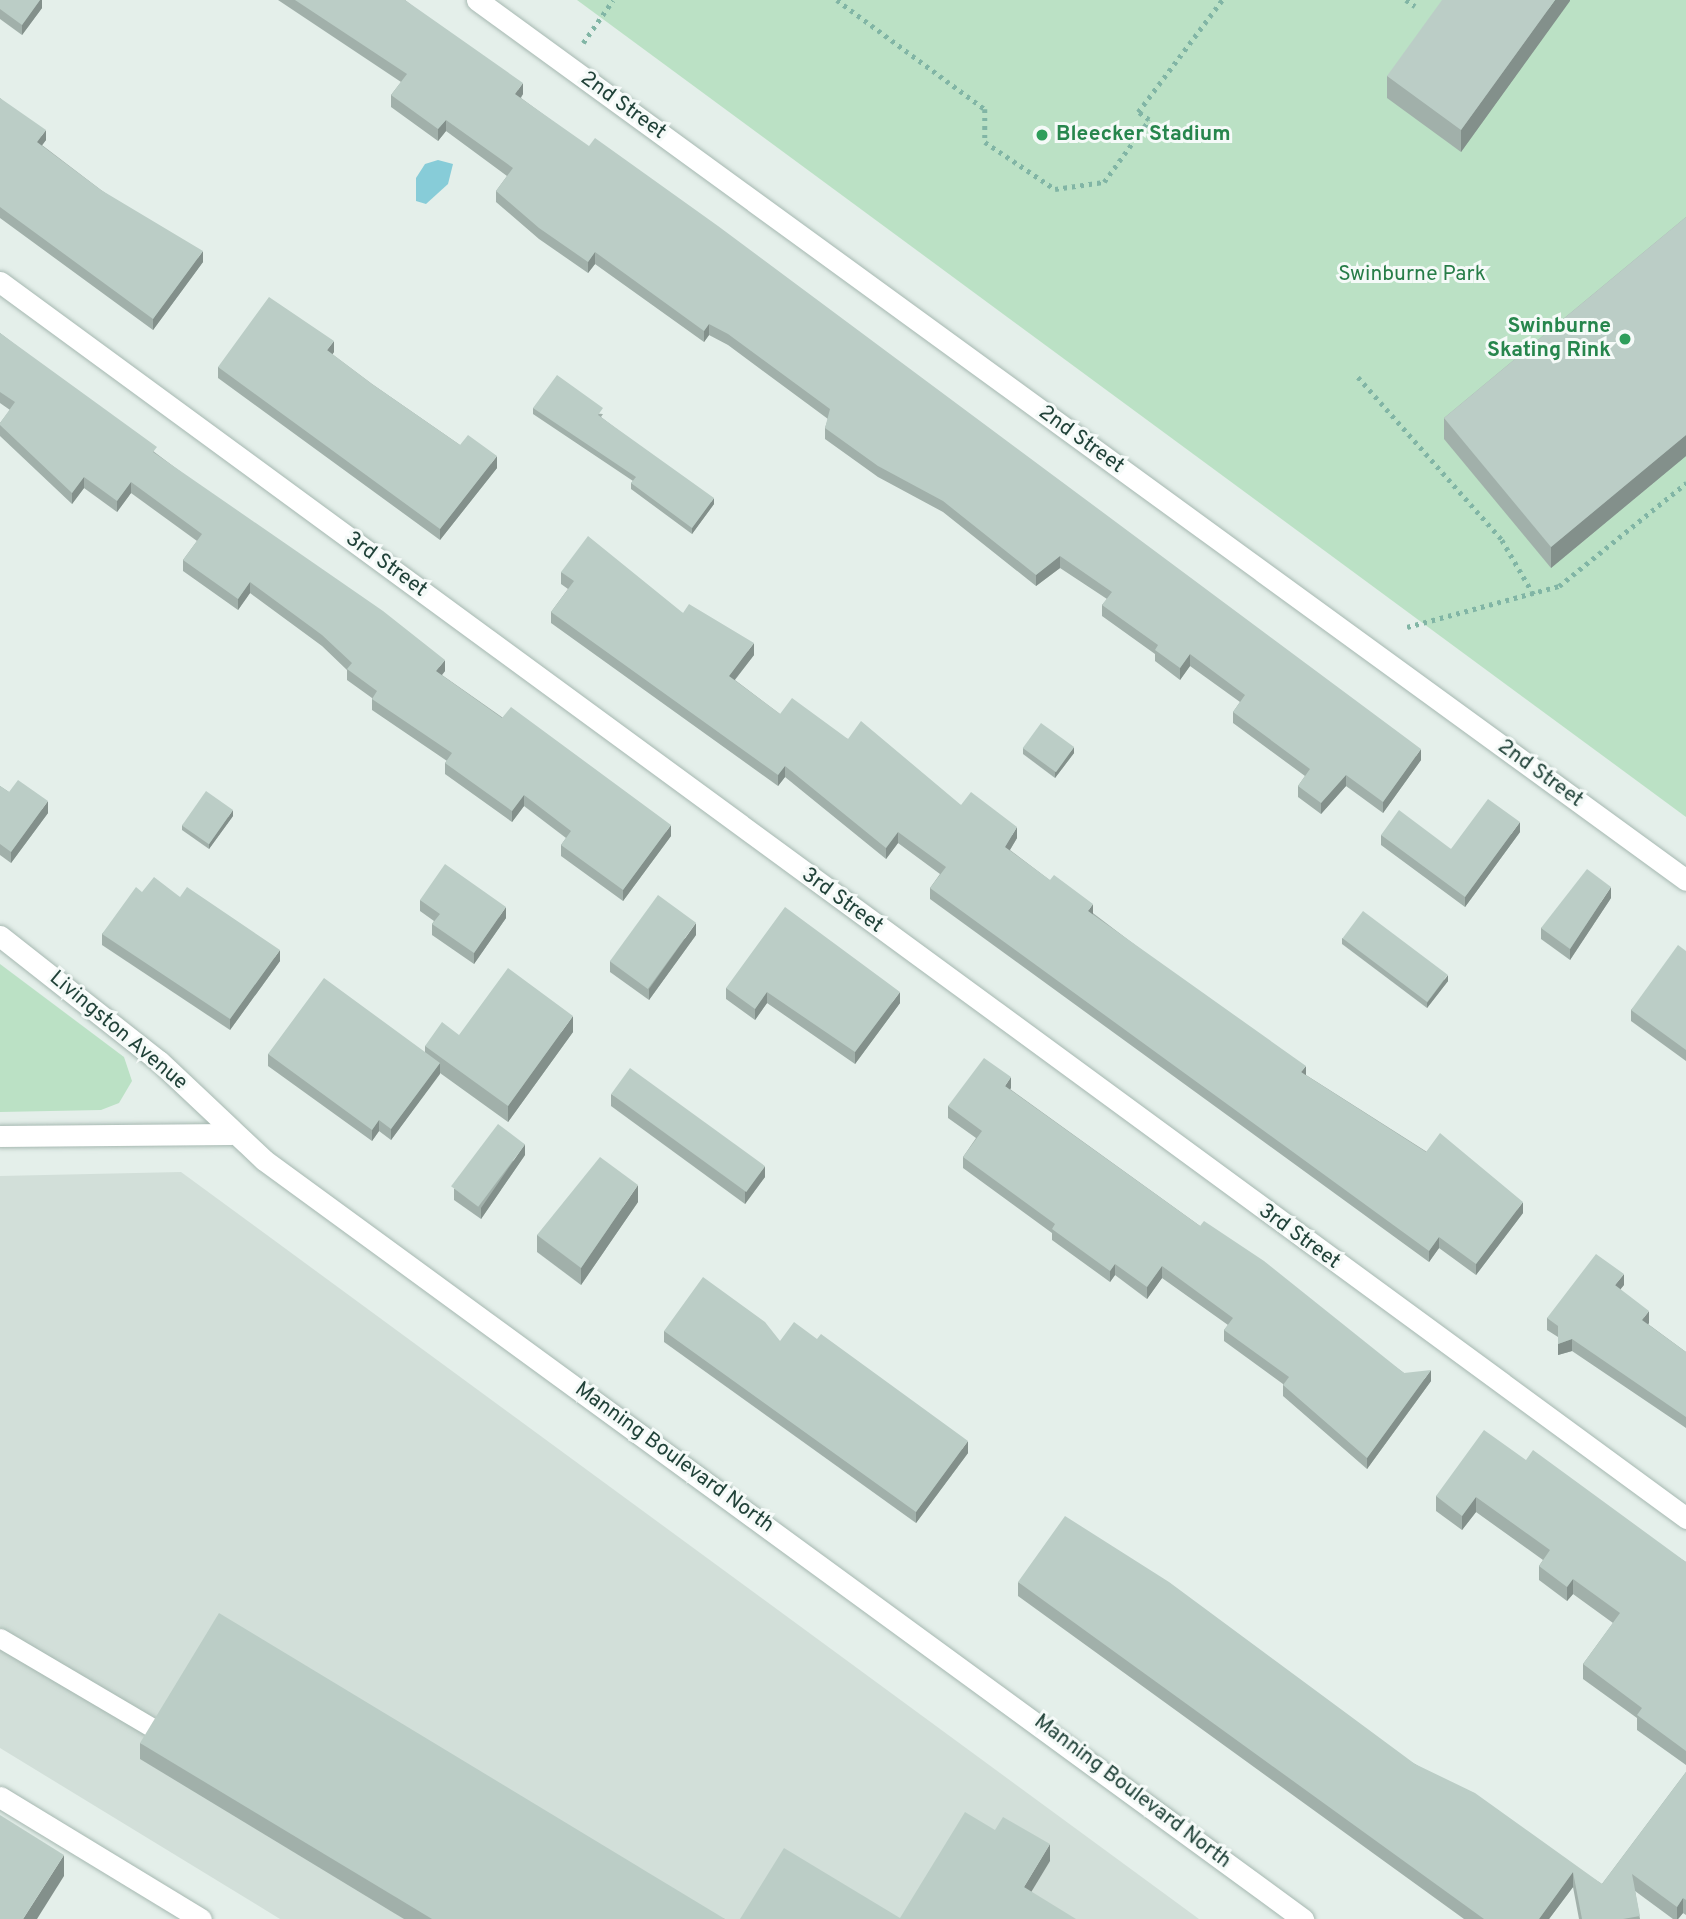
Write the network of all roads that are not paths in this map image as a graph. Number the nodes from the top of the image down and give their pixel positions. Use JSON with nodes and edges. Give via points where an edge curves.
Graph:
{"nodes":[{"id":1,"x":477,"y":0,"type":"edge"},
{"id":2,"x":0,"y":282,"type":"edge"},
{"id":3,"x":1686,"y":880,"type":"edge"},
{"id":4,"x":0,"y":936,"type":"edge"},
{"id":5,"x":231,"y":1133,"type":"junction"},
{"id":6,"x":0,"y":1136,"type":"edge"},
{"id":7,"x":1686,"y":1518,"type":"edge"},
{"id":8,"x":0,"y":1638,"type":"edge"},
{"id":9,"x":151,"y":1727,"type":"edge"},
{"id":10,"x":0,"y":1797,"type":"edge"},
{"id":11,"x":201,"y":1919,"type":"edge"},
{"id":12,"x":1303,"y":1919,"type":"edge"}],
"edges":[{"from":1,"to":3,"type":"street","name":"2nd Street"},
{"from":2,"to":7,"type":"street","name":"3rd Street"},
{"from":4,"to":5,"type":"street","name":"Livingston Avenue","via":[[159,1061]]},
{"from":5,"to":6,"type":"street"},
{"from":5,"to":12,"type":"street","name":"Manning Boulevard North"},
{"from":8,"to":9,"type":"lane"},
{"from":10,"to":11,"type":"street"}]}
